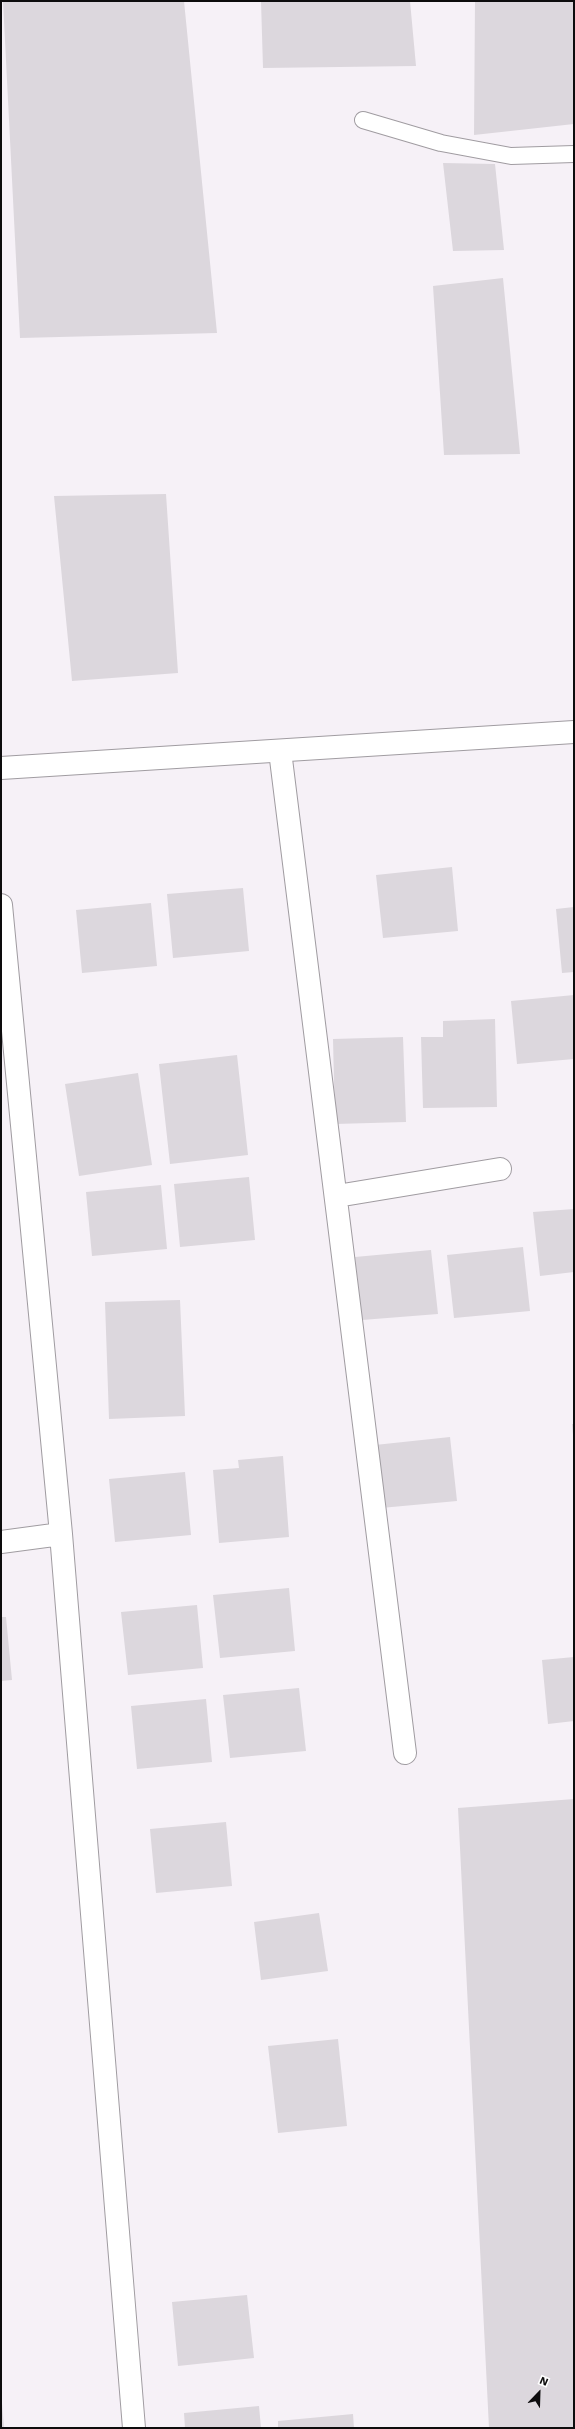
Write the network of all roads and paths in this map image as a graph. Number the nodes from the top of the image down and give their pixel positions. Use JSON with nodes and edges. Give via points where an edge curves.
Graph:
{"nodes":[{"id":1,"x":363,"y":120,"type":"dead end"},
{"id":2,"x":574,"y":154,"type":"edge"},
{"id":3,"x":574,"y":732,"type":"edge"},
{"id":4,"x":280,"y":751,"type":"junction"},
{"id":5,"x":1,"y":768,"type":"edge"},
{"id":6,"x":1,"y":905,"type":"edge"},
{"id":7,"x":500,"y":1169,"type":"dead end"},
{"id":8,"x":336,"y":1196,"type":"junction"},
{"id":9,"x":61,"y":1534,"type":"junction"},
{"id":10,"x":1,"y":1542,"type":"edge"},
{"id":11,"x":405,"y":1753,"type":"dead end"},
{"id":12,"x":134,"y":2428,"type":"edge"}],
"edges":[{"from":1,"to":2,"type":"lane","via":[[441,143],[511,156]]},
{"from":3,"to":4,"type":"street"},
{"from":4,"to":5,"type":"street"},
{"from":4,"to":8,"type":"street"},
{"from":6,"to":9,"type":"street"},
{"from":7,"to":8,"type":"street"},
{"from":8,"to":11,"type":"street"},
{"from":9,"to":10,"type":"street"},
{"from":9,"to":12,"type":"street"}]}
